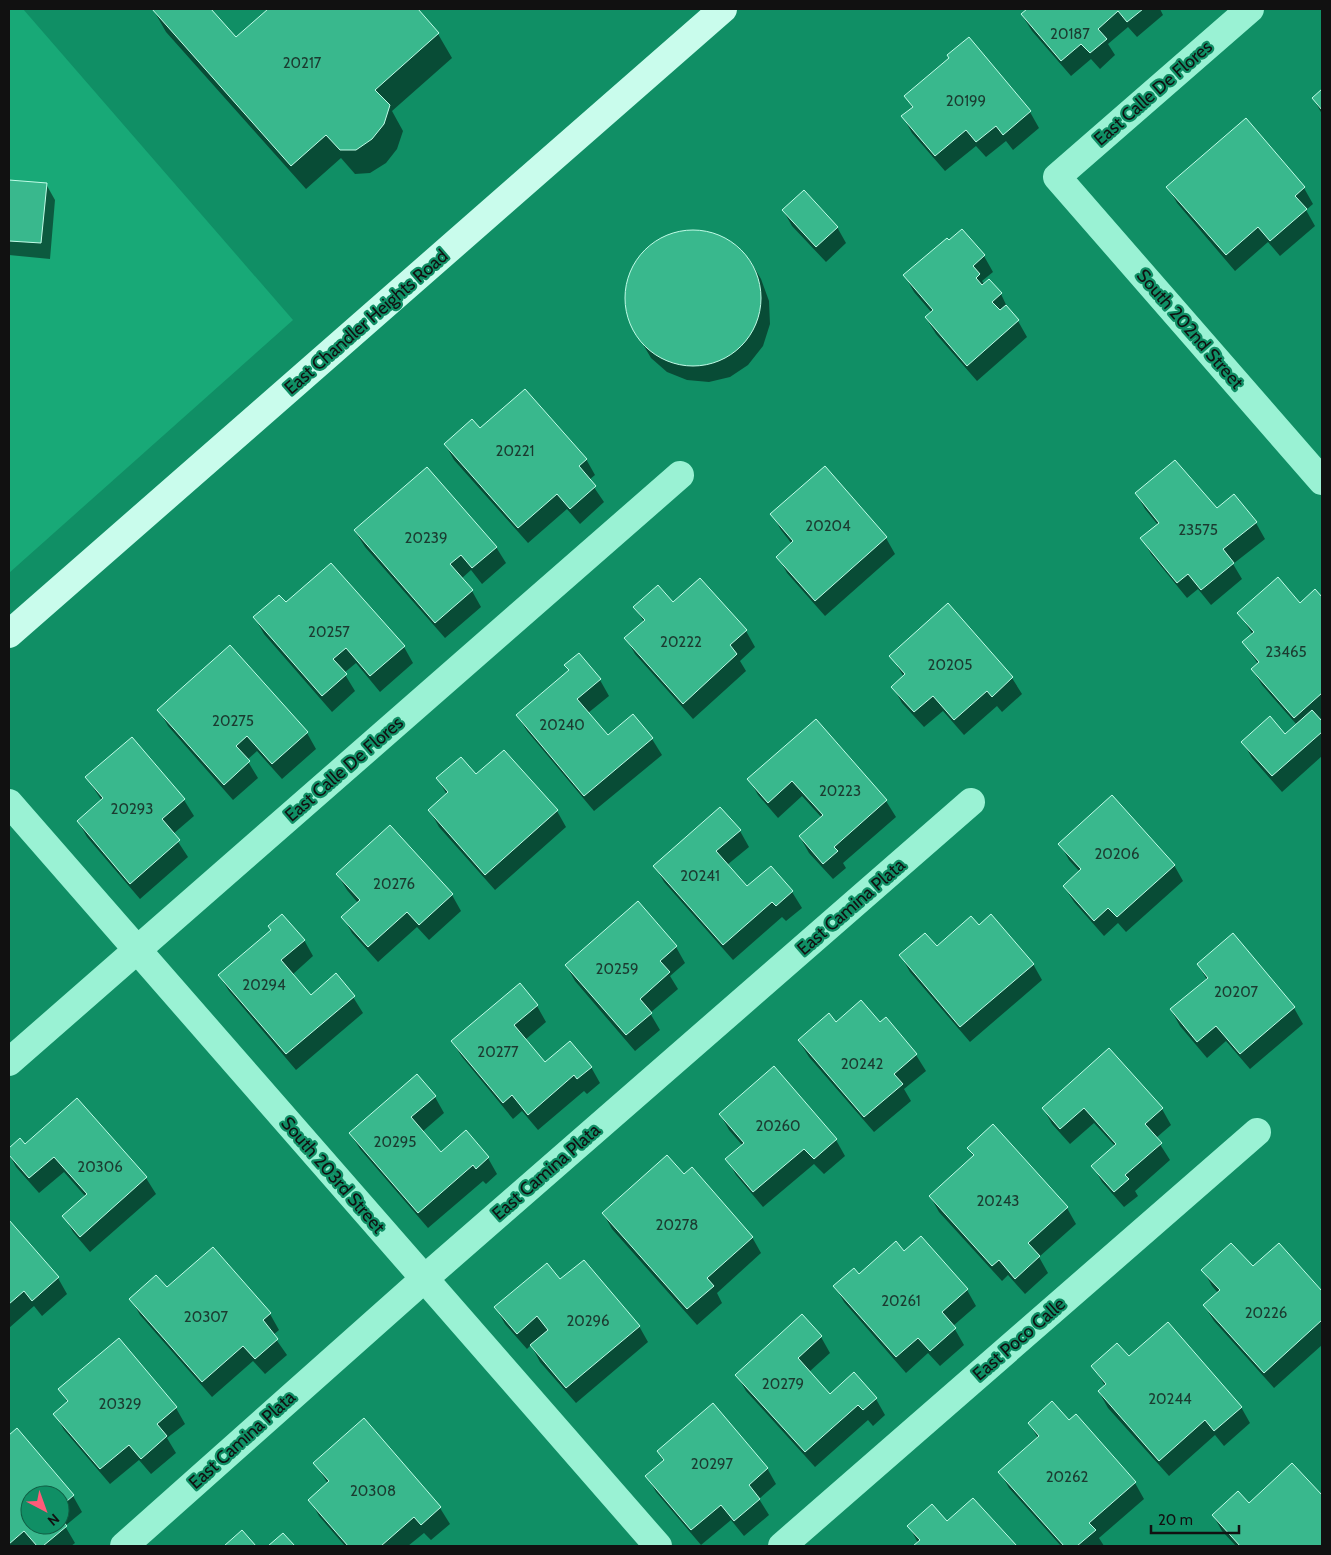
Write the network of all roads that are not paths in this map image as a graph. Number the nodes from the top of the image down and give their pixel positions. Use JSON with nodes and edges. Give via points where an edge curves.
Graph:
{"nodes":[{"id":1,"x":723,"y":9,"type":"edge"},
{"id":2,"x":1250,"y":9,"type":"edge"},
{"id":3,"x":1057,"y":177,"type":"joint"},
{"id":4,"x":680,"y":475,"type":"dead end"},
{"id":5,"x":1322,"y":481,"type":"edge"},
{"id":6,"x":9,"y":634,"type":"edge"},
{"id":7,"x":971,"y":802,"type":"dead end"},
{"id":8,"x":9,"y":803,"type":"edge"},
{"id":9,"x":137,"y":950,"type":"junction"},
{"id":10,"x":9,"y":1062,"type":"edge"},
{"id":11,"x":1257,"y":1132,"type":"dead end"},
{"id":12,"x":424,"y":1278,"type":"junction"},
{"id":13,"x":124,"y":1546,"type":"edge"},
{"id":14,"x":658,"y":1546,"type":"edge"},
{"id":15,"x":782,"y":1546,"type":"edge"}],
"edges":[{"from":1,"to":6,"type":"main road","name":"East Chandler Heights Road"},
{"from":2,"to":3,"type":"street","name":"East Calle De Flores"},
{"from":3,"to":5,"type":"street","name":"South 202nd Street"},
{"from":4,"to":9,"type":"street","name":"East Calle De Flores"},
{"from":7,"to":12,"type":"street","name":"East Camina Plata"},
{"from":8,"to":9,"type":"street","name":"South 203rd Street"},
{"from":9,"to":10,"type":"street","name":"East Calle De Flores"},
{"from":9,"to":12,"type":"street","name":"South 203rd Street"},
{"from":11,"to":15,"type":"street","name":"East Poco Calle"},
{"from":12,"to":13,"type":"street","name":"East Camina Plata"},
{"from":12,"to":14,"type":"street","name":"South 203rd Street"}]}
